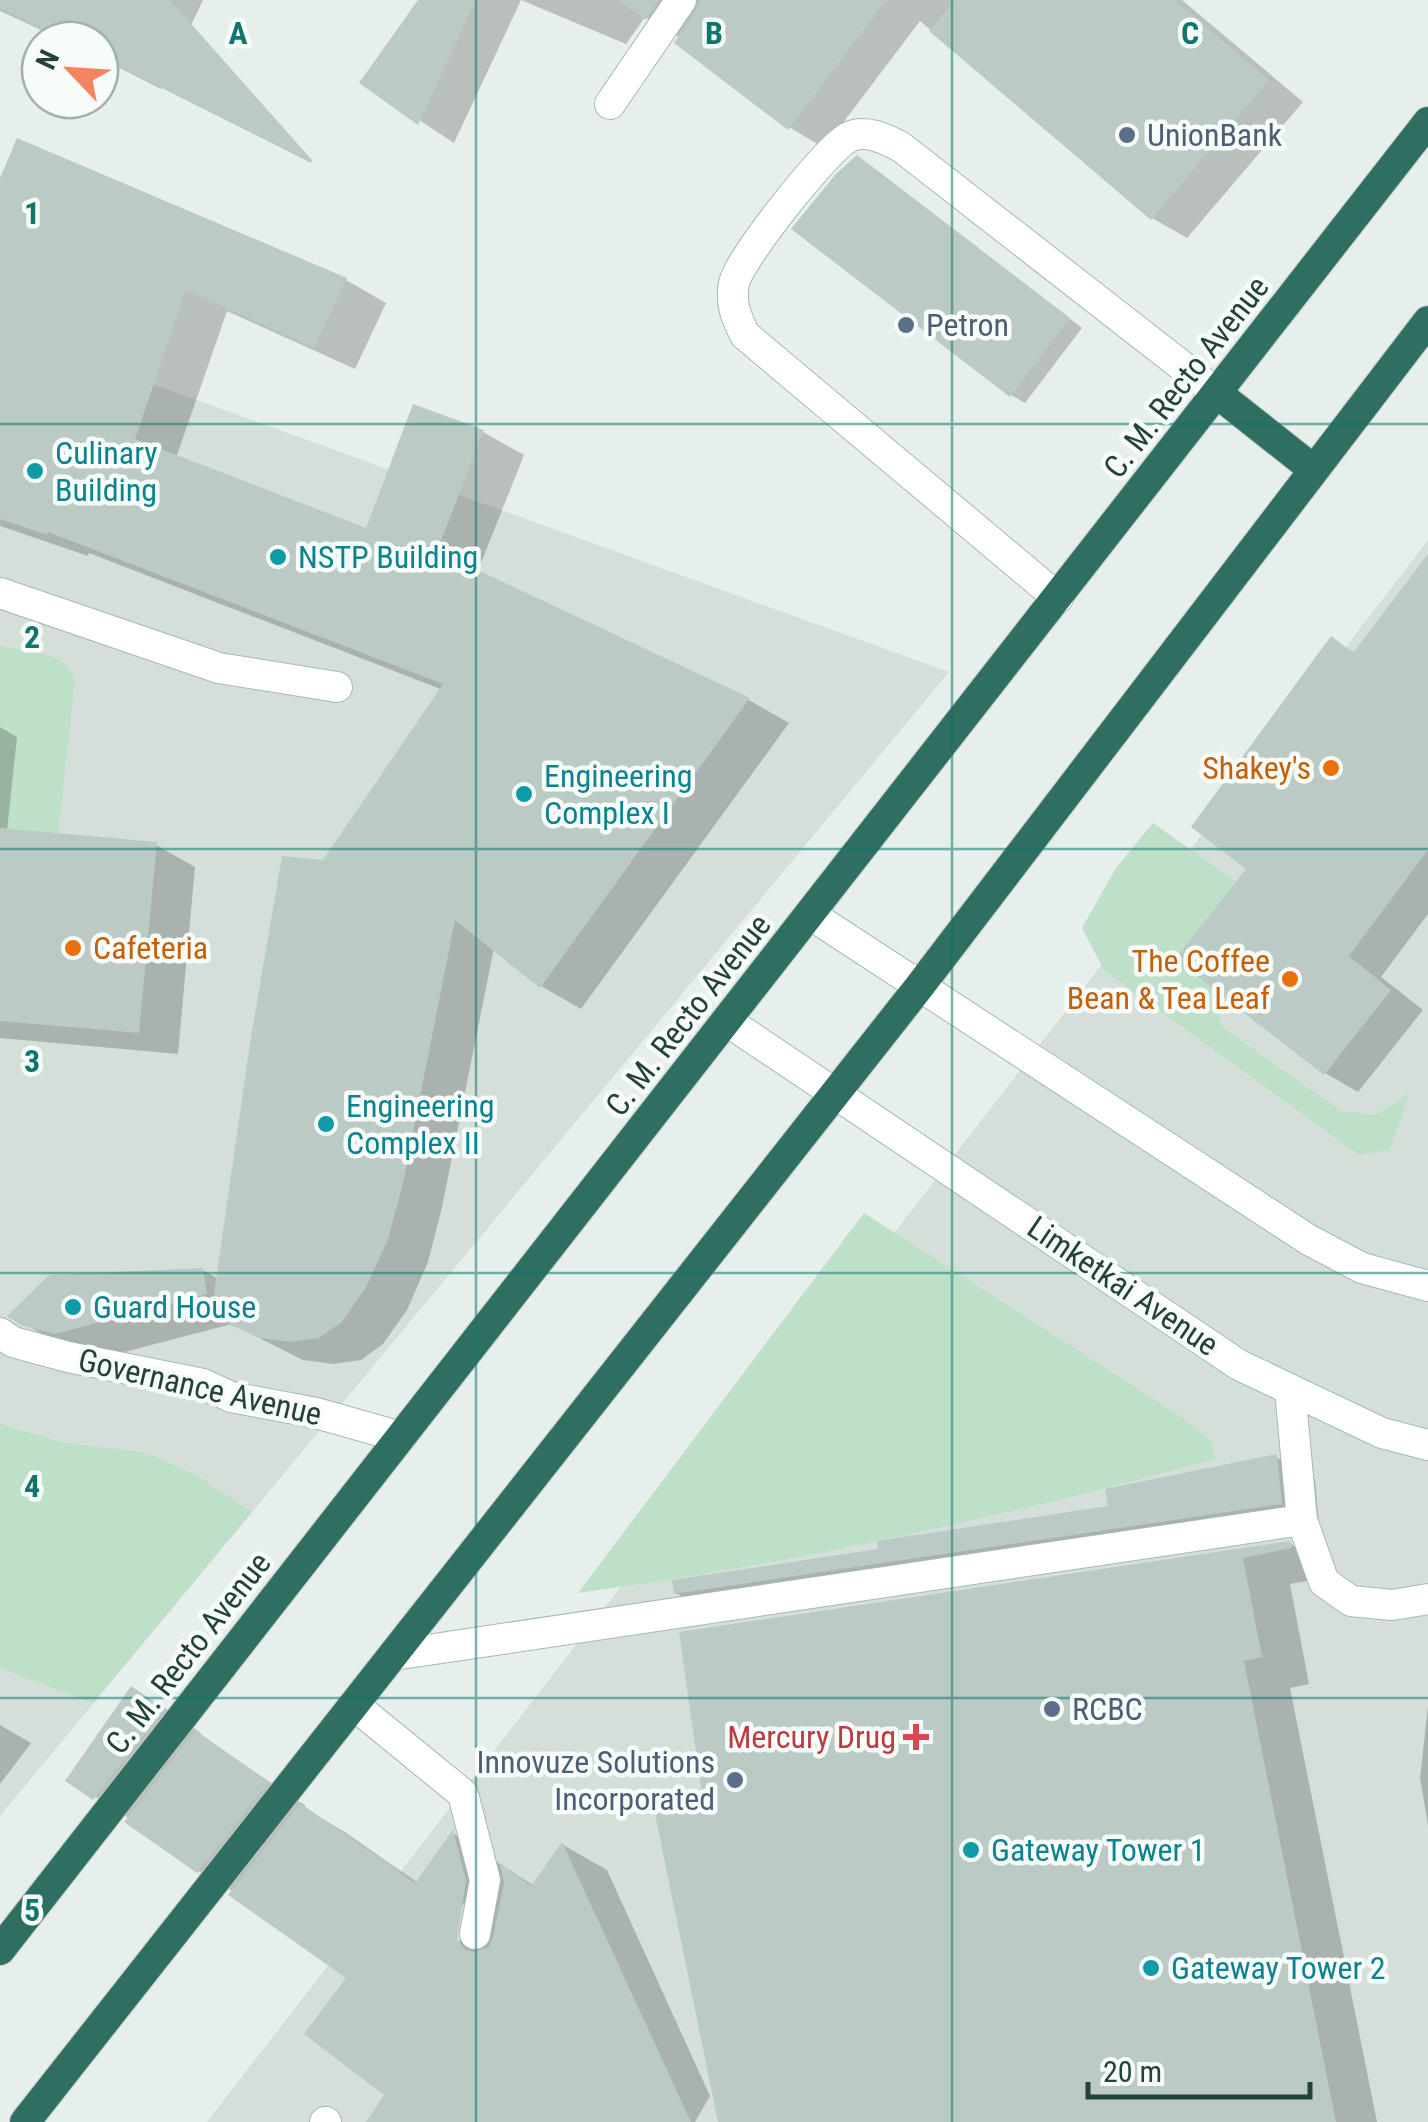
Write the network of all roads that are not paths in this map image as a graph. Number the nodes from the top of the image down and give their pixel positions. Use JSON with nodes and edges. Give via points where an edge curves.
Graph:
{"nodes":[{"id":1,"x":681,"y":0,"type":"edge"},
{"id":2,"x":610,"y":104,"type":"dead end"},
{"id":3,"x":1428,"y":122,"type":"edge"},
{"id":4,"x":1428,"y":321,"type":"edge"},
{"id":5,"x":1218,"y":394,"type":"junction"},
{"id":6,"x":1314,"y":470,"type":"junction"},
{"id":7,"x":0,"y":593,"type":"edge"},
{"id":8,"x":1058,"y":598,"type":"junction"},
{"id":9,"x":337,"y":686,"type":"dead end"},
{"id":10,"x":810,"y":916,"type":"junction"},
{"id":11,"x":918,"y":988,"type":"junction"},
{"id":12,"x":727,"y":1022,"type":"junction"},
{"id":13,"x":835,"y":1094,"type":"junction"},
{"id":14,"x":1428,"y":1286,"type":"edge"},
{"id":15,"x":0,"y":1333,"type":"edge"},
{"id":16,"x":1290,"y":1390,"type":"junction"},
{"id":17,"x":401,"y":1437,"type":"junction"},
{"id":18,"x":1428,"y":1445,"type":"edge"},
{"id":19,"x":1302,"y":1520,"type":"junction"},
{"id":20,"x":1428,"y":1599,"type":"edge"},
{"id":21,"x":394,"y":1655,"type":"junction"},
{"id":22,"x":354,"y":1705,"type":"junction"},
{"id":23,"x":474,"y":1934,"type":"dead end"},
{"id":24,"x":0,"y":1950,"type":"edge"},
{"id":25,"x":26,"y":2122,"type":"edge"}],
"edges":[{"from":1,"to":2,"type":"street"},
{"from":3,"to":5,"type":"highway","name":"C. M. Recto Avenue"},
{"from":4,"to":6,"type":"highway"},
{"from":5,"to":6,"type":"highway"},
{"from":5,"to":8,"type":"highway","name":"C. M. Recto Avenue"},
{"from":5,"to":8,"type":"street","via":[[879,136],[852,135],[831,151],[746,256],[734,282],[733,311],[745,335]]},
{"from":6,"to":11,"type":"highway"},
{"from":7,"to":9,"type":"street","via":[[219,668]]},
{"from":8,"to":10,"type":"highway","name":"C. M. Recto Avenue"},
{"from":10,"to":11,"type":"street"},
{"from":10,"to":12,"type":"highway","name":"C. M. Recto Avenue"},
{"from":11,"to":13,"type":"highway"},
{"from":11,"to":14,"type":"street","via":[[1309,1240],[1362,1268]]},
{"from":12,"to":13,"type":"street","name":"Limketkai Avenue"},
{"from":12,"to":17,"type":"highway","name":"C. M. Recto Avenue"},
{"from":13,"to":16,"type":"street","name":"Limketkai Avenue","via":[[1240,1365]]},
{"from":13,"to":21,"type":"highway"},
{"from":15,"to":17,"type":"street","name":"Governance Avenue","via":[[68,1357],[203,1384],[230,1397]]},
{"from":16,"to":18,"type":"street","name":"Limketkai Avenue","via":[[1382,1433]]},
{"from":16,"to":19,"type":"street"},
{"from":17,"to":24,"type":"highway","name":"C. M. Recto Avenue"},
{"from":19,"to":20,"type":"street","via":[[1324,1582],[1351,1601],[1392,1605]]},
{"from":19,"to":21,"type":"street"},
{"from":21,"to":22,"type":"highway"},
{"from":22,"to":23,"type":"street","via":[[463,1794],[484,1880]]},
{"from":22,"to":25,"type":"highway"}]}
